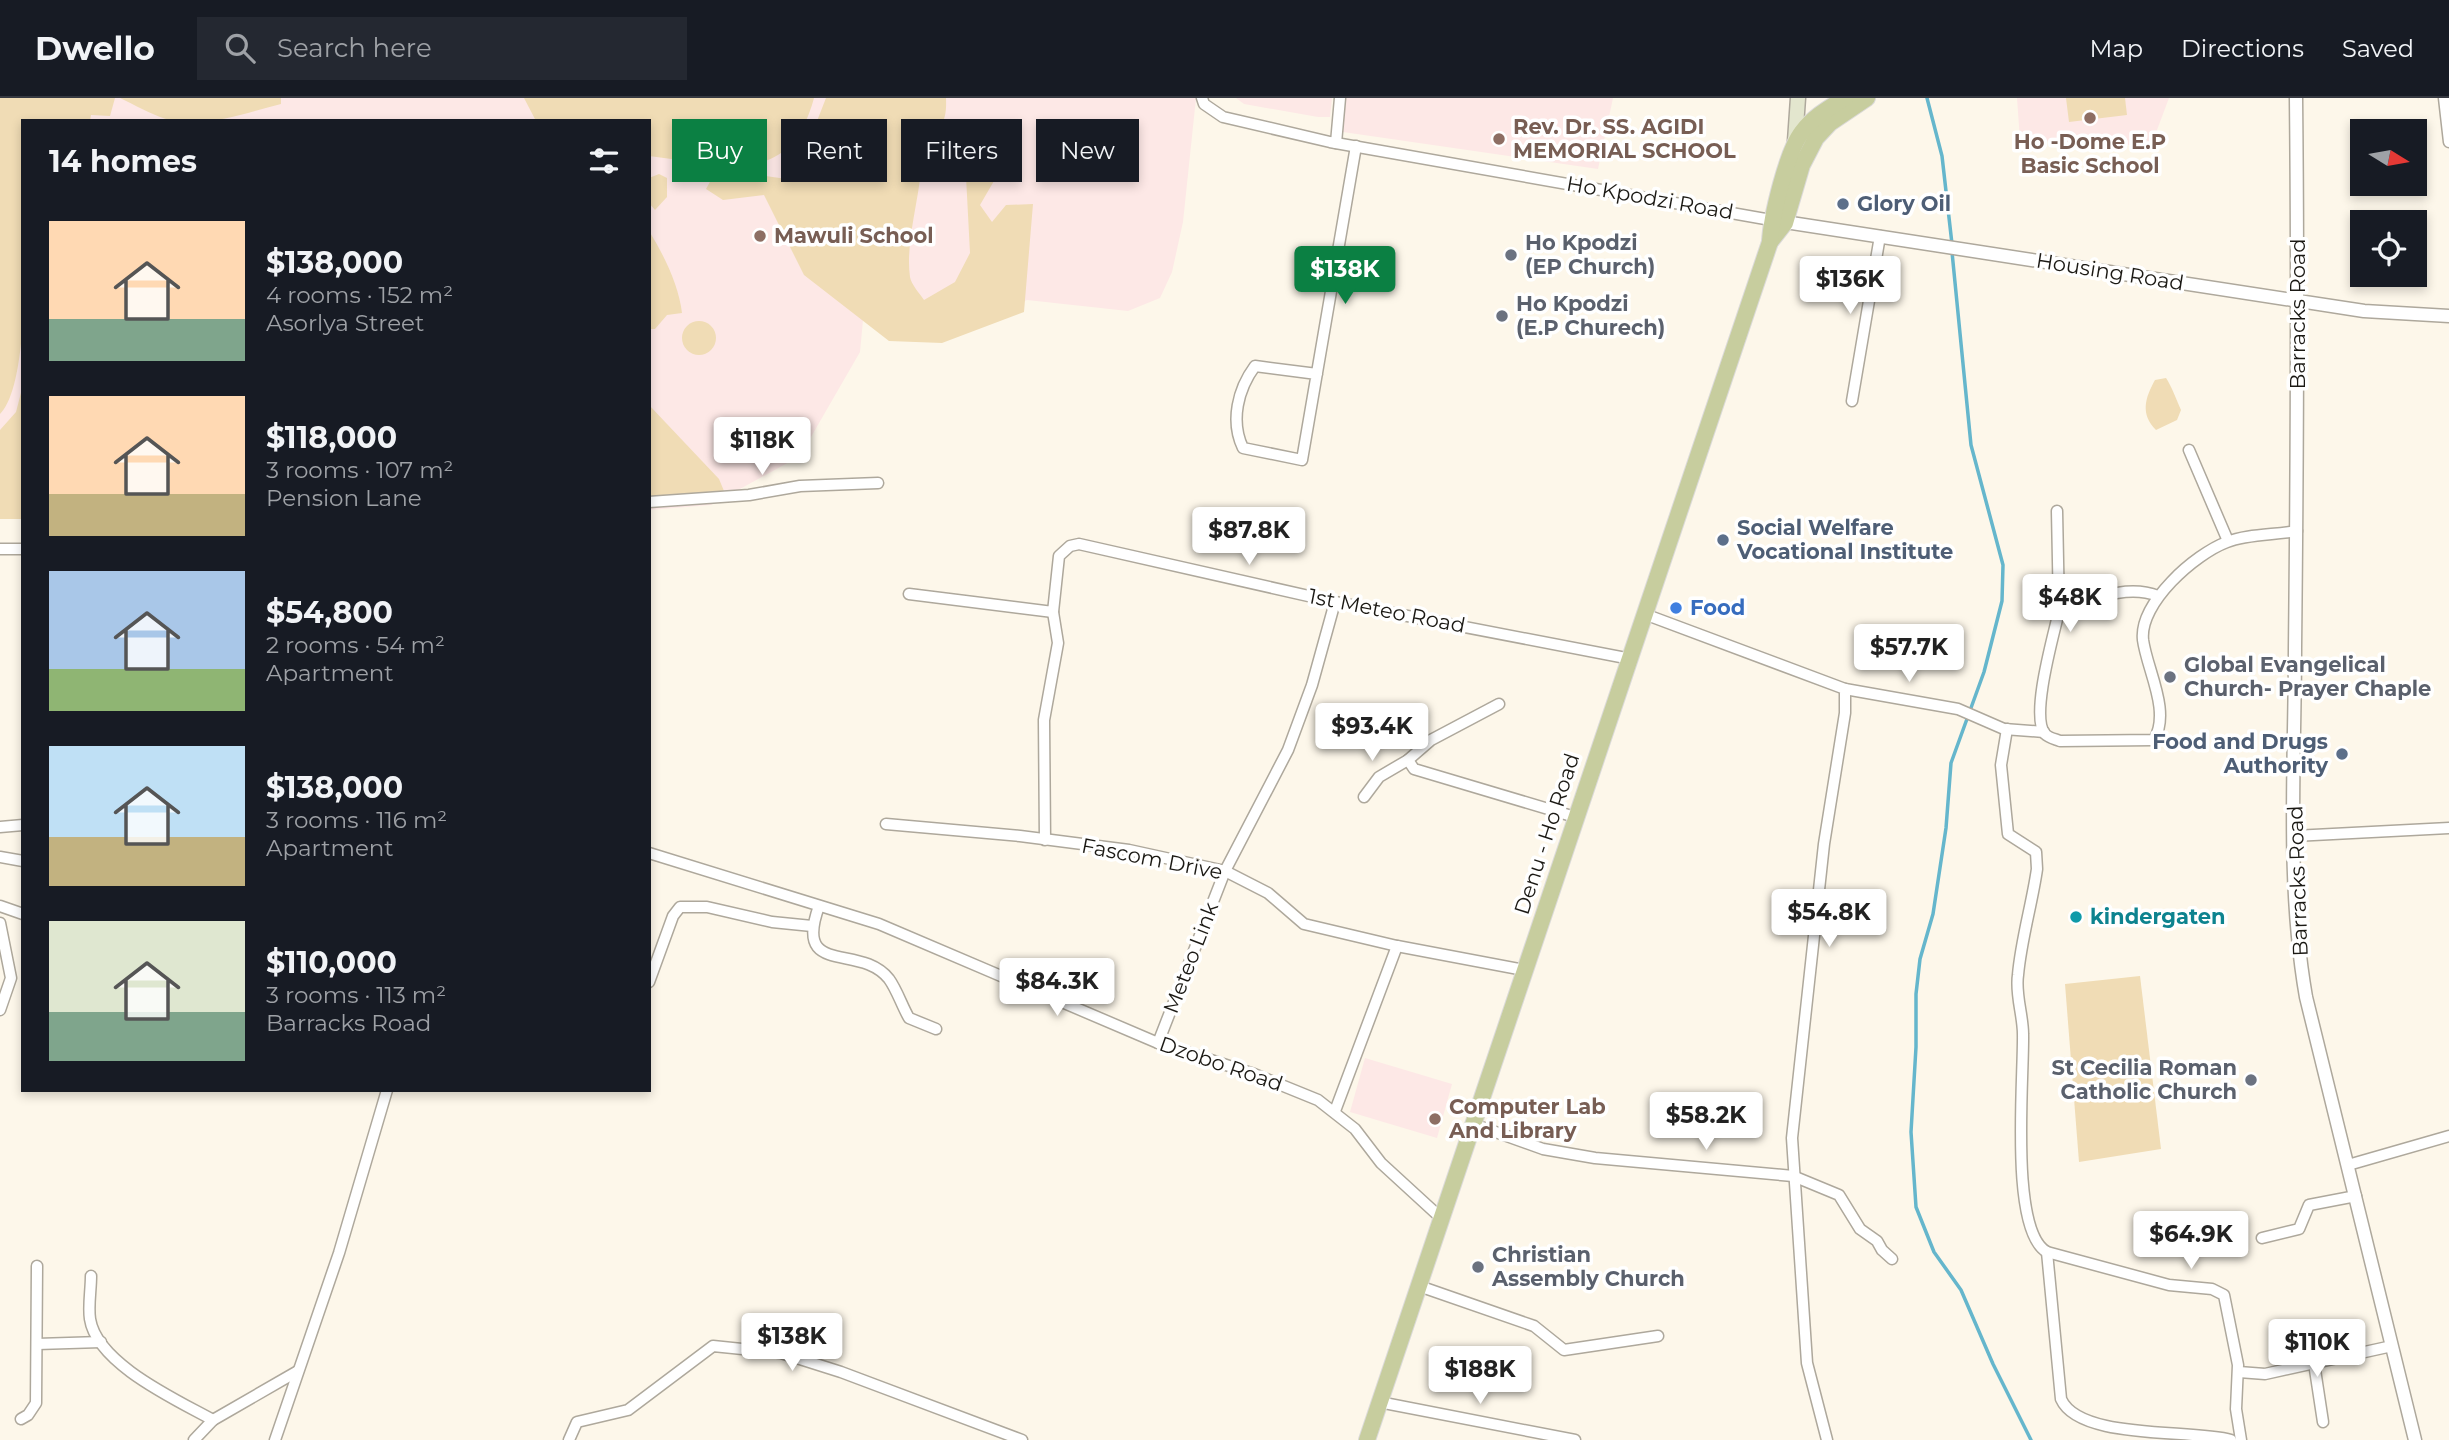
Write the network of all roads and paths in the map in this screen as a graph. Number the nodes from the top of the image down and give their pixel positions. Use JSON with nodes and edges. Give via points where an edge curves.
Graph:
{"nodes":[{"id":1,"x":1340,"y":98,"type":"edge"},
{"id":2,"x":1798,"y":98,"type":"edge"},
{"id":3,"x":1845,"y":98,"type":"edge"},
{"id":4,"x":1867,"y":98,"type":"edge"},
{"id":5,"x":2296,"y":98,"type":"edge"},
{"id":6,"x":2444,"y":98,"type":"edge"},
{"id":7,"x":1203,"y":101,"type":"edge"},
{"id":8,"x":1825,"y":111,"type":"edge"},
{"id":9,"x":1795,"y":141,"type":"junction"},
{"id":10,"x":1335,"y":142,"type":"junction"},
{"id":11,"x":2449,"y":142,"type":"edge"},
{"id":12,"x":1356,"y":146,"type":"junction"},
{"id":13,"x":1778,"y":221,"type":"junction"},
{"id":14,"x":1880,"y":236,"type":"junction"},
{"id":15,"x":2298,"y":300,"type":"junction"},
{"id":16,"x":2449,"y":316,"type":"edge"},
{"id":17,"x":1317,"y":374,"type":"junction"},
{"id":18,"x":1852,"y":401,"type":"dead end"},
{"id":19,"x":2189,"y":450,"type":"dead end"},
{"id":20,"x":877,"y":483,"type":"dead end"},
{"id":21,"x":651,"y":502,"type":"edge"},
{"id":22,"x":2057,"y":512,"type":"dead end"},
{"id":23,"x":2297,"y":531,"type":"junction"},
{"id":24,"x":2228,"y":541,"type":"junction"},
{"id":25,"x":0,"y":549,"type":"edge"},
{"id":26,"x":21,"y":549,"type":"edge"},
{"id":27,"x":909,"y":594,"type":"dead end"},
{"id":28,"x":2158,"y":596,"type":"junction"},
{"id":29,"x":1335,"y":602,"type":"junction"},
{"id":30,"x":2059,"y":611,"type":"junction"},
{"id":31,"x":1053,"y":612,"type":"junction"},
{"id":32,"x":1647,"y":615,"type":"junction"},
{"id":33,"x":1631,"y":659,"type":"junction"},
{"id":34,"x":1845,"y":689,"type":"junction"},
{"id":35,"x":1499,"y":704,"type":"dead end"},
{"id":36,"x":2007,"y":729,"type":"junction"},
{"id":37,"x":2047,"y":735,"type":"junction"},
{"id":38,"x":1408,"y":760,"type":"junction"},
{"id":39,"x":1364,"y":797,"type":"dead end"},
{"id":40,"x":1575,"y":817,"type":"junction"},
{"id":41,"x":886,"y":824,"type":"dead end"},
{"id":42,"x":21,"y":825,"type":"edge"},
{"id":43,"x":0,"y":827,"type":"edge"},
{"id":44,"x":2449,"y":828,"type":"edge"},
{"id":45,"x":2294,"y":836,"type":"junction"},
{"id":46,"x":1045,"y":840,"type":"junction"},
{"id":47,"x":651,"y":854,"type":"edge"},
{"id":48,"x":0,"y":857,"type":"edge"},
{"id":49,"x":21,"y":861,"type":"edge"},
{"id":50,"x":1225,"y":871,"type":"junction"},
{"id":51,"x":0,"y":906,"type":"edge"},
{"id":52,"x":819,"y":906,"type":"junction"},
{"id":53,"x":21,"y":913,"type":"edge"},
{"id":54,"x":0,"y":923,"type":"edge"},
{"id":55,"x":812,"y":926,"type":"junction"},
{"id":56,"x":1397,"y":946,"type":"junction"},
{"id":57,"x":1524,"y":970,"type":"junction"},
{"id":58,"x":651,"y":976,"type":"edge"},
{"id":59,"x":0,"y":1010,"type":"edge"},
{"id":60,"x":936,"y":1030,"type":"dead end"},
{"id":61,"x":1158,"y":1043,"type":"junction"},
{"id":62,"x":386,"y":1092,"type":"edge"},
{"id":63,"x":1335,"y":1111,"type":"junction"},
{"id":64,"x":1473,"y":1124,"type":"junction"},
{"id":65,"x":2449,"y":1136,"type":"edge"},
{"id":66,"x":2348,"y":1165,"type":"junction"},
{"id":67,"x":1793,"y":1176,"type":"junction"},
{"id":68,"x":2356,"y":1196,"type":"junction"},
{"id":69,"x":1441,"y":1217,"type":"junction"},
{"id":70,"x":2262,"y":1238,"type":"dead end"},
{"id":71,"x":2047,"y":1252,"type":"junction"},
{"id":72,"x":1892,"y":1259,"type":"dead end"},
{"id":73,"x":37,"y":1266,"type":"dead end"},
{"id":74,"x":91,"y":1276,"type":"dead end"},
{"id":75,"x":1419,"y":1286,"type":"junction"},
{"id":76,"x":1658,"y":1336,"type":"dead end"},
{"id":77,"x":101,"y":1342,"type":"junction"},
{"id":78,"x":37,"y":1344,"type":"junction"},
{"id":79,"x":2392,"y":1346,"type":"junction"},
{"id":80,"x":2314,"y":1363,"type":"junction"},
{"id":81,"x":298,"y":1371,"type":"junction"},
{"id":82,"x":2239,"y":1372,"type":"junction"},
{"id":83,"x":1379,"y":1402,"type":"junction"},
{"id":84,"x":21,"y":1419,"type":"dead end"},
{"id":85,"x":213,"y":1420,"type":"junction"},
{"id":86,"x":2323,"y":1422,"type":"dead end"},
{"id":87,"x":194,"y":1440,"type":"edge"},
{"id":88,"x":275,"y":1440,"type":"edge"},
{"id":89,"x":569,"y":1440,"type":"edge"},
{"id":90,"x":1022,"y":1440,"type":"edge"},
{"id":91,"x":1367,"y":1440,"type":"edge"},
{"id":92,"x":1576,"y":1440,"type":"edge"},
{"id":93,"x":1827,"y":1440,"type":"edge"},
{"id":94,"x":2231,"y":1440,"type":"edge"},
{"id":95,"x":2241,"y":1440,"type":"edge"},
{"id":96,"x":2415,"y":1440,"type":"edge"}],
"edges":[{"from":1,"to":10,"type":"street"},
{"from":2,"to":9,"type":"main road"},
{"from":3,"to":8,"type":"main road","name":"Denu - Ho Road"},
{"from":4,"to":8,"type":"main road","name":"Denu - Ho Road"},
{"from":5,"to":15,"type":"street","name":"Barracks Road"},
{"from":6,"to":11,"type":"street"},
{"from":7,"to":10,"type":"street","name":"Ho Kpodzi Road","via":[[1223,117]]},
{"from":8,"to":9,"type":"main road","name":"Denu - Ho Road"},
{"from":8,"to":13,"type":"main road","name":"Denu - Ho Road"},
{"from":9,"to":13,"type":"main road","name":"Denu - Ho Road"},
{"from":10,"to":12,"type":"street","name":"Ho Kpodzi Road"},
{"from":12,"to":13,"type":"street","name":"Ho Kpodzi Road"},
{"from":12,"to":17,"type":"street"},
{"from":13,"to":14,"type":"street","name":"Housing Road"},
{"from":13,"to":32,"type":"main road","name":"Denu - Ho Road"},
{"from":14,"to":15,"type":"street","name":"Housing Road"},
{"from":14,"to":18,"type":"street"},
{"from":15,"to":16,"type":"street","name":"Housing Road","via":[[2364,311]]},
{"from":15,"to":23,"type":"street","name":"Barracks Road"},
{"from":17,"to":17,"type":"street","via":[[1302,460],[1243,448],[1236,433],[1238,406],[1246,378],[1255,366]]},
{"from":19,"to":24,"type":"street"},
{"from":20,"to":21,"type":"street"},
{"from":22,"to":30,"type":"street"},
{"from":23,"to":24,"type":"street"},
{"from":23,"to":45,"type":"street","name":"Barracks Road"},
{"from":24,"to":28,"type":"street","via":[[2190,565]]},
{"from":25,"to":26,"type":"street"},
{"from":27,"to":31,"type":"street"},
{"from":28,"to":30,"type":"street","via":[[2142,589],[2124,591]]},
{"from":28,"to":37,"type":"street","via":[[2143,639],[2159,709],[2160,729],[2154,740],[2060,741]]},
{"from":29,"to":31,"type":"street","name":"1st Meteo Road","via":[[1079,544],[1059,556]]},
{"from":29,"to":33,"type":"street","name":"1st Meteo Road"},
{"from":29,"to":50,"type":"street","name":"Meteo Link","via":[[1288,750]]},
{"from":30,"to":37,"type":"street","via":[[2043,680]]},
{"from":31,"to":46,"type":"street","via":[[1058,643],[1044,720]]},
{"from":32,"to":33,"type":"main road","name":"Denu - Ho Road"},
{"from":32,"to":34,"type":"street"},
{"from":33,"to":40,"type":"main road","name":"Denu - Ho Road"},
{"from":34,"to":36,"type":"street","via":[[1963,711]]},
{"from":34,"to":67,"type":"street","via":[[1793,1126]]},
{"from":35,"to":38,"type":"street","via":[[1431,740]]},
{"from":36,"to":37,"type":"street"},
{"from":36,"to":71,"type":"street","via":[[2001,765],[2008,834],[2036,852],[2037,869],[2017,977],[2023,1029],[2020,1145],[2025,1211],[2038,1247]]},
{"from":38,"to":39,"type":"street","via":[[1379,777]]},
{"from":38,"to":40,"type":"street","via":[[1414,769]]},
{"from":40,"to":57,"type":"main road","name":"Denu - Ho Road"},
{"from":41,"to":46,"type":"street","name":"Fascom Drive"},
{"from":42,"to":43,"type":"street"},
{"from":44,"to":45,"type":"street"},
{"from":45,"to":66,"type":"street","name":"Barracks Road","via":[[2301,971]]},
{"from":46,"to":50,"type":"street","name":"Fascom Drive","via":[[1129,850]]},
{"from":47,"to":52,"type":"street","name":"Dzobo Road"},
{"from":48,"to":49,"type":"street"},
{"from":50,"to":56,"type":"street","name":"Fascom Drive","via":[[1268,893],[1304,924]]},
{"from":50,"to":61,"type":"street","name":"Meteo Link"},
{"from":51,"to":53,"type":"street"},
{"from":52,"to":55,"type":"street"},
{"from":52,"to":61,"type":"street","name":"Dzobo Road","via":[[879,924]]},
{"from":54,"to":59,"type":"street","via":[[11,978]]},
{"from":55,"to":58,"type":"street","via":[[707,907],[680,907]]},
{"from":55,"to":60,"type":"street","via":[[816,947],[889,979],[909,1018]]},
{"from":56,"to":57,"type":"street","name":"Fascom Drive"},
{"from":56,"to":63,"type":"street"},
{"from":57,"to":64,"type":"main road","name":"Denu - Ho Road"},
{"from":61,"to":63,"type":"street","name":"Dzobo Road","via":[[1254,1074]]},
{"from":62,"to":81,"type":"street"},
{"from":63,"to":69,"type":"street","name":"Dzobo Road","via":[[1381,1163]]},
{"from":64,"to":67,"type":"street","via":[[1543,1149],[1595,1158]]},
{"from":64,"to":69,"type":"main road","name":"Denu - Ho Road"},
{"from":65,"to":66,"type":"street"},
{"from":66,"to":68,"type":"street","name":"Barracks Road"},
{"from":67,"to":72,"type":"street","via":[[1839,1195],[1860,1229]]},
{"from":67,"to":93,"type":"street","via":[[1807,1363]]},
{"from":68,"to":70,"type":"street","via":[[2309,1205],[2300,1229]]},
{"from":68,"to":79,"type":"street","name":"Barracks Road"},
{"from":69,"to":75,"type":"main road","name":"Denu - Ho Road"},
{"from":71,"to":82,"type":"street","via":[[2169,1285],[2220,1291]]},
{"from":71,"to":94,"type":"street","via":[[2066,1412],[2084,1422]]},
{"from":73,"to":78,"type":"street"},
{"from":74,"to":77,"type":"street","via":[[90,1321]]},
{"from":75,"to":76,"type":"street","via":[[1534,1326],[1564,1350]]},
{"from":75,"to":83,"type":"main road","name":"Denu - Ho Road"},
{"from":77,"to":78,"type":"street"},
{"from":77,"to":85,"type":"street","via":[[146,1384]]},
{"from":78,"to":84,"type":"street","via":[[35,1406]]},
{"from":79,"to":80,"type":"street"},
{"from":79,"to":96,"type":"street","name":"Barracks Road"},
{"from":80,"to":82,"type":"street","via":[[2264,1374]]},
{"from":80,"to":86,"type":"street"},
{"from":81,"to":85,"type":"street"},
{"from":81,"to":88,"type":"street"},
{"from":82,"to":95,"type":"street","via":[[2236,1409]]},
{"from":83,"to":91,"type":"main road","name":"Denu - Ho Road"},
{"from":83,"to":92,"type":"street"},
{"from":85,"to":87,"type":"street"},
{"from":89,"to":90,"type":"street","via":[[577,1422],[628,1410],[713,1346],[781,1353],[841,1371]]}]}
